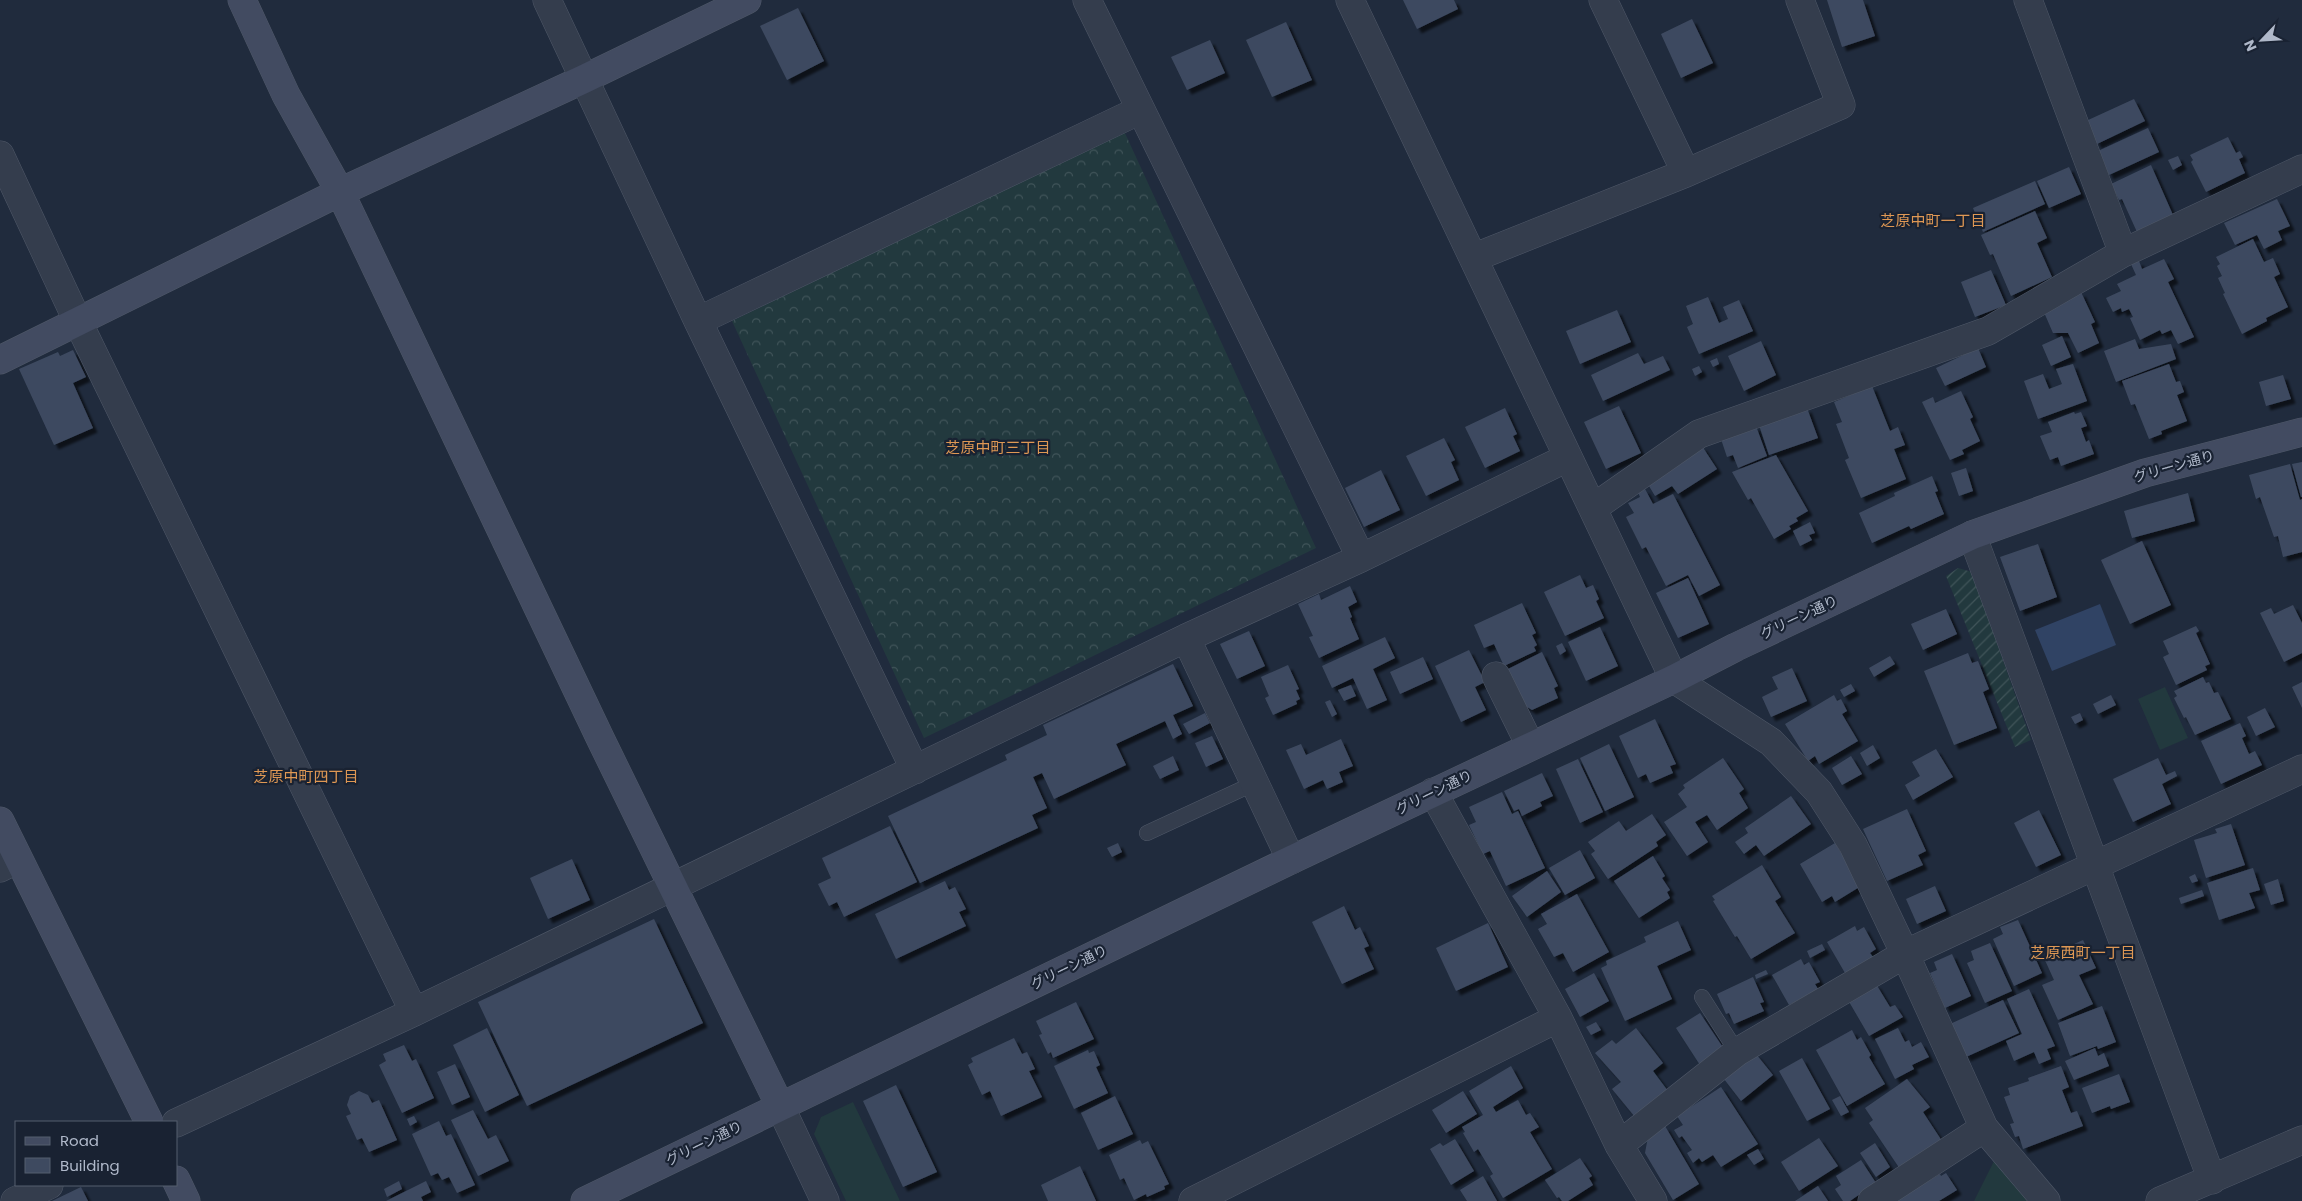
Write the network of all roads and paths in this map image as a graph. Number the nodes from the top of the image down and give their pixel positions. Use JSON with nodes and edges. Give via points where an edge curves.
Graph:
{"nodes":[{"id":1,"x":242,"y":0,"type":"edge"},
{"id":2,"x":547,"y":0,"type":"edge"},
{"id":3,"x":747,"y":0,"type":"edge"},
{"id":4,"x":1087,"y":0,"type":"edge"},
{"id":5,"x":1350,"y":0,"type":"edge"},
{"id":6,"x":1603,"y":0,"type":"edge"},
{"id":7,"x":1800,"y":0,"type":"edge"},
{"id":8,"x":2028,"y":0,"type":"edge"},
{"id":9,"x":584,"y":79,"type":"junction"},
{"id":10,"x":1140,"y":110,"type":"junction"},
{"id":11,"x":0,"y":155,"type":"edge"},
{"id":12,"x":1686,"y":173,"type":"junction"},
{"id":13,"x":2300,"y":176,"type":"edge"},
{"id":14,"x":340,"y":192,"type":"junction"},
{"id":15,"x":2123,"y":253,"type":"junction"},
{"id":16,"x":1473,"y":258,"type":"junction"},
{"id":17,"x":698,"y":321,"type":"junction"},
{"id":18,"x":78,"y":322,"type":"junction"},
{"id":19,"x":0,"y":360,"type":"edge"},
{"id":20,"x":2302,"y":432,"type":"edge"},
{"id":21,"x":1567,"y":458,"type":"junction"},
{"id":22,"x":1593,"y":508,"type":"junction"},
{"id":23,"x":1972,"y":535,"type":"junction"},
{"id":24,"x":1361,"y":558,"type":"junction"},
{"id":25,"x":1186,"y":638,"type":"junction"},
{"id":26,"x":1496,"y":676,"type":"dead end"},
{"id":27,"x":1674,"y":679,"type":"junction"},
{"id":28,"x":1530,"y":745,"type":"junction"},
{"id":29,"x":2302,"y":769,"type":"edge"},
{"id":30,"x":915,"y":770,"type":"junction"},
{"id":31,"x":1255,"y":783,"type":"junction"},
{"id":32,"x":1433,"y":792,"type":"junction"},
{"id":33,"x":0,"y":821,"type":"edge"},
{"id":34,"x":1147,"y":833,"type":"dead end"},
{"id":35,"x":1291,"y":860,"type":"junction"},
{"id":36,"x":9,"y":864,"type":"edge"},
{"id":37,"x":2093,"y":864,"type":"junction"},
{"id":38,"x":673,"y":886,"type":"junction"},
{"id":39,"x":1905,"y":954,"type":"junction"},
{"id":40,"x":1702,"y":997,"type":"dead end"},
{"id":41,"x":414,"y":1012,"type":"junction"},
{"id":42,"x":1558,"y":1018,"type":"junction"},
{"id":43,"x":1737,"y":1052,"type":"junction"},
{"id":44,"x":780,"y":1106,"type":"junction"},
{"id":45,"x":148,"y":1121,"type":"edge"},
{"id":46,"x":178,"y":1122,"type":"edge"},
{"id":47,"x":1984,"y":1128,"type":"junction"},
{"id":48,"x":2302,"y":1140,"type":"edge"},
{"id":49,"x":1619,"y":1145,"type":"junction"},
{"id":50,"x":2212,"y":1180,"type":"junction"},
{"id":51,"x":178,"y":1184,"type":"edge"},
{"id":52,"x":46,"y":1186,"type":"edge"},
{"id":53,"x":15,"y":1201,"type":"edge"},
{"id":54,"x":186,"y":1201,"type":"edge"},
{"id":55,"x":585,"y":1201,"type":"edge"},
{"id":56,"x":825,"y":1201,"type":"edge"},
{"id":57,"x":1193,"y":1201,"type":"edge"},
{"id":58,"x":1652,"y":1201,"type":"edge"},
{"id":59,"x":1872,"y":1201,"type":"edge"},
{"id":60,"x":2046,"y":1201,"type":"edge"},
{"id":61,"x":2160,"y":1201,"type":"edge"}],
"edges":[{"from":1,"to":14,"type":"street","via":[[286,95]]},
{"from":2,"to":9,"type":"street"},
{"from":3,"to":9,"type":"street"},
{"from":4,"to":10,"type":"street"},
{"from":5,"to":16,"type":"street"},
{"from":6,"to":12,"type":"street"},
{"from":7,"to":12,"type":"street","via":[[1841,105]]},
{"from":8,"to":15,"type":"street"},
{"from":9,"to":14,"type":"street"},
{"from":9,"to":17,"type":"street"},
{"from":10,"to":17,"type":"street"},
{"from":10,"to":24,"type":"street"},
{"from":11,"to":18,"type":"street"},
{"from":12,"to":16,"type":"street"},
{"from":13,"to":15,"type":"street"},
{"from":14,"to":18,"type":"street"},
{"from":14,"to":38,"type":"street"},
{"from":15,"to":22,"type":"street","via":[[1988,331],[1699,434]]},
{"from":16,"to":21,"type":"street"},
{"from":17,"to":30,"type":"street"},
{"from":18,"to":19,"type":"street"},
{"from":18,"to":41,"type":"street"},
{"from":20,"to":23,"type":"street","name":"グリーン通り","via":[[2145,473]]},
{"from":21,"to":22,"type":"street"},
{"from":21,"to":24,"type":"street"},
{"from":22,"to":27,"type":"street"},
{"from":23,"to":27,"type":"street","name":"グリーン通り"},
{"from":23,"to":37,"type":"street"},
{"from":24,"to":25,"type":"street"},
{"from":25,"to":30,"type":"street"},
{"from":25,"to":31,"type":"street"},
{"from":26,"to":28,"type":"street"},
{"from":27,"to":28,"type":"street","name":"グリーン通り"},
{"from":27,"to":39,"type":"street","via":[[1771,742],[1819,792],[1853,845]]},
{"from":28,"to":32,"type":"street","name":"グリーン通り"},
{"from":29,"to":37,"type":"street"},
{"from":30,"to":38,"type":"street"},
{"from":31,"to":34,"type":"lane"},
{"from":31,"to":35,"type":"street"},
{"from":32,"to":35,"type":"street","name":"グリーン通り"},
{"from":32,"to":42,"type":"street"},
{"from":33,"to":36,"type":"street"},
{"from":35,"to":44,"type":"street","name":"グリーン通り"},
{"from":36,"to":45,"type":"street"},
{"from":37,"to":39,"type":"street"},
{"from":37,"to":50,"type":"street"},
{"from":38,"to":41,"type":"street"},
{"from":38,"to":44,"type":"street"},
{"from":39,"to":43,"type":"street"},
{"from":39,"to":47,"type":"street"},
{"from":40,"to":43,"type":"lane"},
{"from":41,"to":46,"type":"street"},
{"from":42,"to":49,"type":"street"},
{"from":42,"to":57,"type":"street"},
{"from":43,"to":49,"type":"street"},
{"from":44,"to":55,"type":"street","name":"グリーン通り"},
{"from":44,"to":56,"type":"street"},
{"from":47,"to":59,"type":"street"},
{"from":47,"to":60,"type":"street"},
{"from":48,"to":50,"type":"street"},
{"from":49,"to":58,"type":"street"},
{"from":50,"to":61,"type":"street"},
{"from":51,"to":54,"type":"street"},
{"from":52,"to":53,"type":"street"}]}
